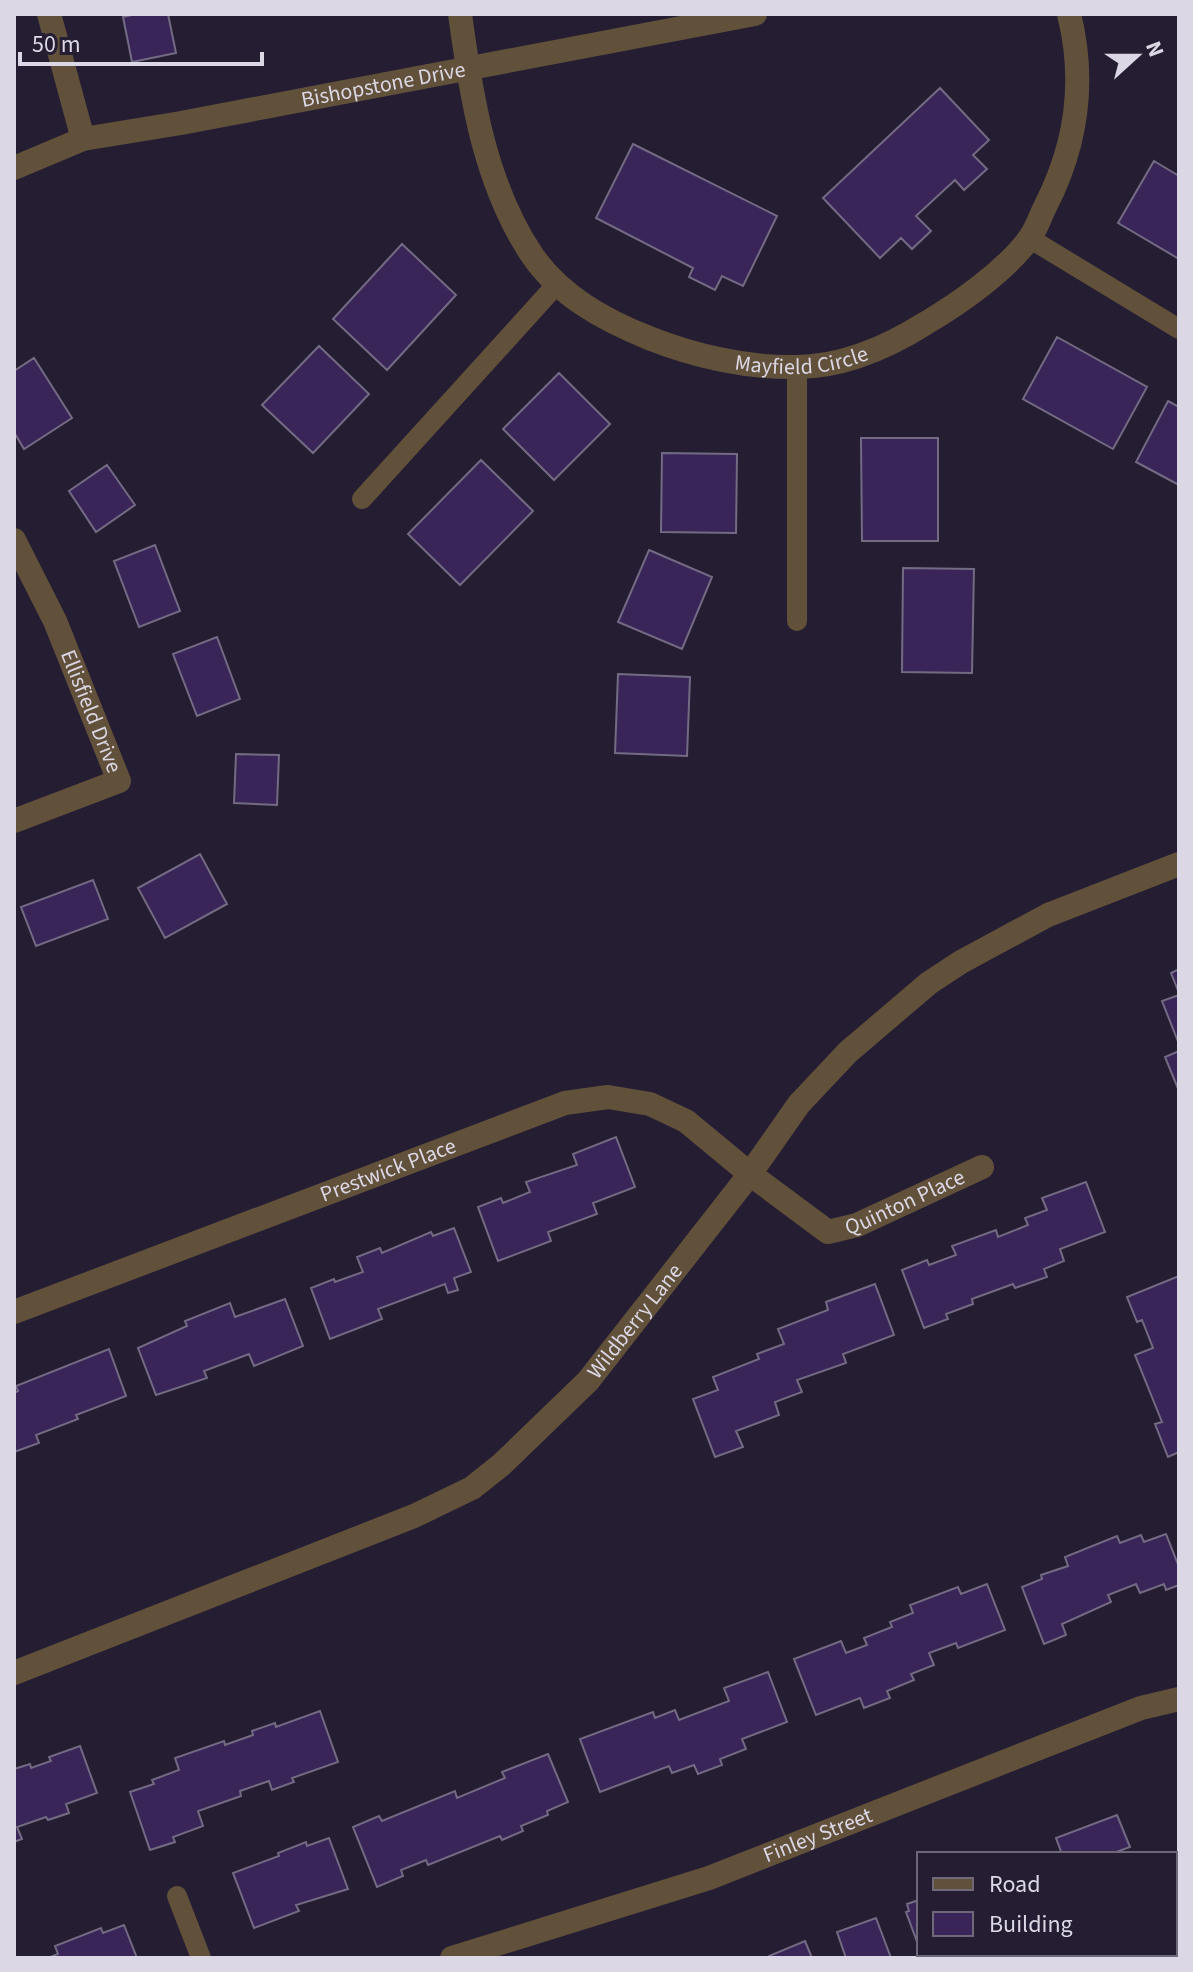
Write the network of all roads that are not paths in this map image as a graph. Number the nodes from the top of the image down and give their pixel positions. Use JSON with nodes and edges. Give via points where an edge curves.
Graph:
{"nodes":[{"id":1,"x":49,"y":14,"type":"edge"},
{"id":2,"x":460,"y":14,"type":"edge"},
{"id":3,"x":755,"y":14,"type":"edge"},
{"id":4,"x":1069,"y":14,"type":"edge"},
{"id":5,"x":468,"y":69,"type":"junction"},
{"id":6,"x":83,"y":139,"type":"junction"},
{"id":7,"x":14,"y":168,"type":"edge"},
{"id":8,"x":1029,"y":238,"type":"junction"},
{"id":9,"x":557,"y":284,"type":"junction"},
{"id":10,"x":1179,"y":329,"type":"edge"},
{"id":11,"x":797,"y":367,"type":"junction"},
{"id":12,"x":362,"y":499,"type":"dead end"},
{"id":13,"x":14,"y":540,"type":"edge"},
{"id":14,"x":797,"y":621,"type":"dead end"},
{"id":15,"x":14,"y":821,"type":"edge"},
{"id":16,"x":1179,"y":864,"type":"edge"},
{"id":17,"x":982,"y":1167,"type":"dead end"},
{"id":18,"x":750,"y":1174,"type":"junction"},
{"id":19,"x":14,"y":1312,"type":"edge"},
{"id":20,"x":14,"y":1673,"type":"edge"},
{"id":21,"x":1179,"y":1699,"type":"edge"},
{"id":22,"x":177,"y":1896,"type":"dead end"},
{"id":23,"x":201,"y":1958,"type":"edge"},
{"id":24,"x":452,"y":1958,"type":"edge"}],
"edges":[{"from":1,"to":6,"type":"street"},
{"from":2,"to":5,"type":"street","name":"Mayfield Circle"},
{"from":3,"to":5,"type":"street","name":"Bishopstone Drive"},
{"from":4,"to":8,"type":"street","name":"Mayfield Circle","via":[[1078,107],[1070,149]]},
{"from":5,"to":6,"type":"street","name":"Bishopstone Drive"},
{"from":5,"to":9,"type":"street","name":"Mayfield Circle","via":[[494,178],[533,257]]},
{"from":6,"to":7,"type":"street","name":"Bishopstone Drive"},
{"from":8,"to":10,"type":"lane"},
{"from":8,"to":11,"type":"street","name":"Mayfield Circle","via":[[946,311],[904,337],[831,363]]},
{"from":9,"to":11,"type":"street","name":"Mayfield Circle","via":[[585,307],[660,342],[710,357]]},
{"from":9,"to":12,"type":"lane"},
{"from":11,"to":14,"type":"lane"},
{"from":13,"to":15,"type":"street","name":"Ellisfield Drive","via":[[55,621],[119,781]]},
{"from":16,"to":18,"type":"street","name":"Wildberry Lane","via":[[1048,915],[929,983],[826,1073]]},
{"from":17,"to":18,"type":"street","name":"Quinton Place","via":[[857,1225],[828,1232]]},
{"from":18,"to":19,"type":"street","name":"Prestwick Place","via":[[686,1121],[650,1104],[608,1097],[565,1103]]},
{"from":18,"to":20,"type":"street","name":"Wildberry Lane","via":[[588,1381],[472,1488],[414,1516]]},
{"from":21,"to":24,"type":"street","name":"Finley Street","via":[[1141,1708],[709,1878]]},
{"from":22,"to":23,"type":"lane"}]}
